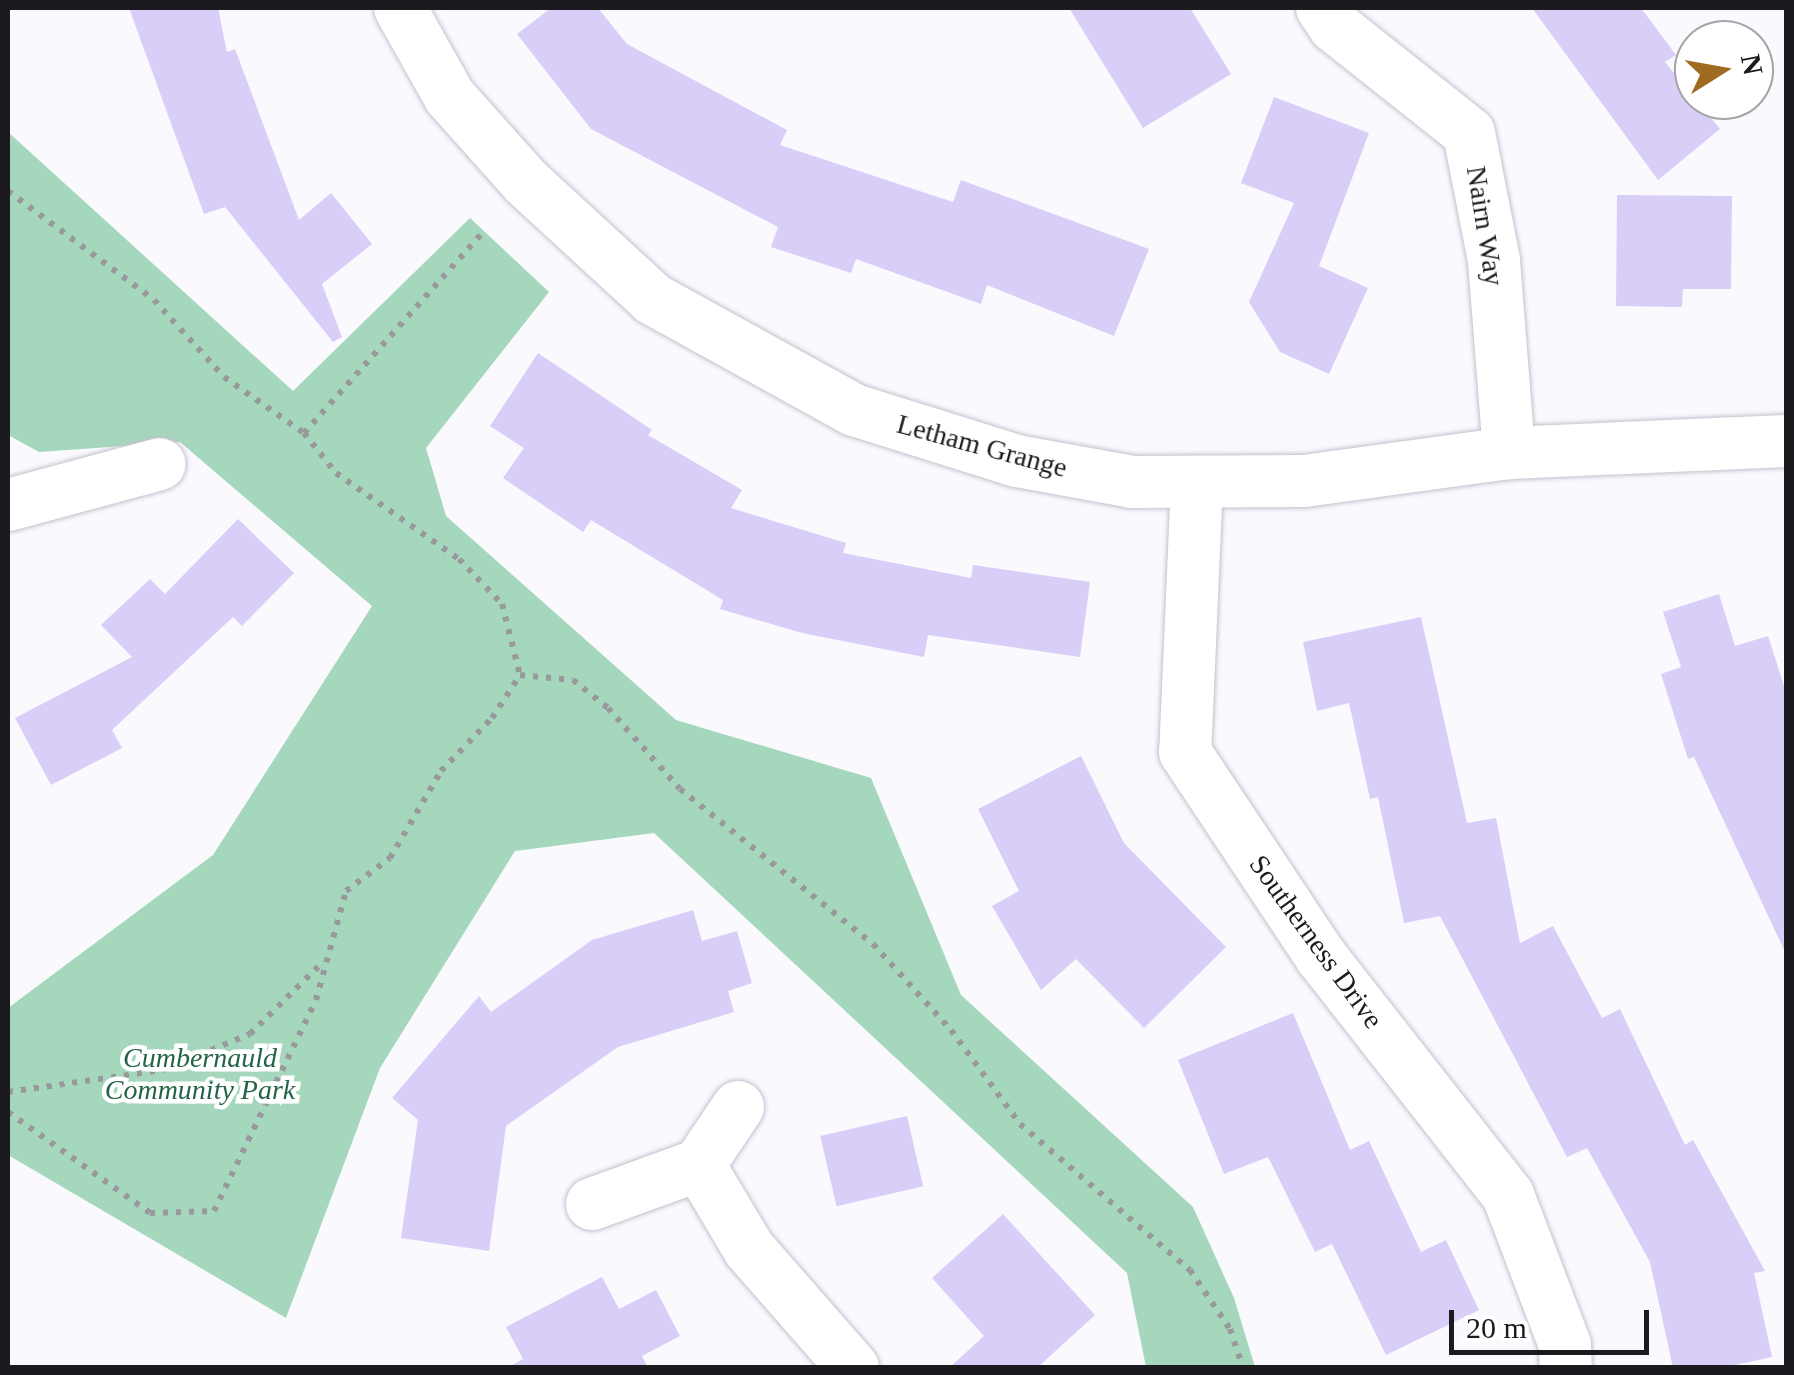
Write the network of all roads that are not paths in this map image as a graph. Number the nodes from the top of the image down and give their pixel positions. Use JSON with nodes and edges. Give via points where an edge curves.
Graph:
{"nodes":[{"id":1,"x":400,"y":8,"type":"edge"},
{"id":2,"x":1322,"y":8,"type":"edge"},
{"id":3,"x":1786,"y":442,"type":"edge"},
{"id":4,"x":1508,"y":453,"type":"junction"},
{"id":5,"x":160,"y":464,"type":"dead end"},
{"id":6,"x":1197,"y":482,"type":"junction"},
{"id":7,"x":8,"y":505,"type":"edge"},
{"id":8,"x":738,"y":1108,"type":"dead end"},
{"id":9,"x":699,"y":1165,"type":"junction"},
{"id":10,"x":592,"y":1204,"type":"dead end"},
{"id":11,"x":854,"y":1368,"type":"edge"},
{"id":12,"x":1566,"y":1368,"type":"edge"}],
"edges":[{"from":1,"to":6,"type":"street","name":"Letham Grange","via":[[450,97],[527,183],[653,298],[854,410],[1017,461],[1132,482]]},
{"from":2,"to":4,"type":"street","name":"Nairn Way","via":[[1334,26],[1469,133],[1494,261]]},
{"from":3,"to":4,"type":"street","name":"Letham Grange"},
{"from":4,"to":6,"type":"street","name":"Letham Grange","via":[[1304,481]]},
{"from":5,"to":7,"type":"street"},
{"from":6,"to":12,"type":"street","name":"Southerness Drive","via":[[1184,752],[1322,958],[1508,1195],[1565,1345]]},
{"from":8,"to":9,"type":"street"},
{"from":9,"to":10,"type":"street"},
{"from":9,"to":11,"type":"street","via":[[748,1249]]}]}
